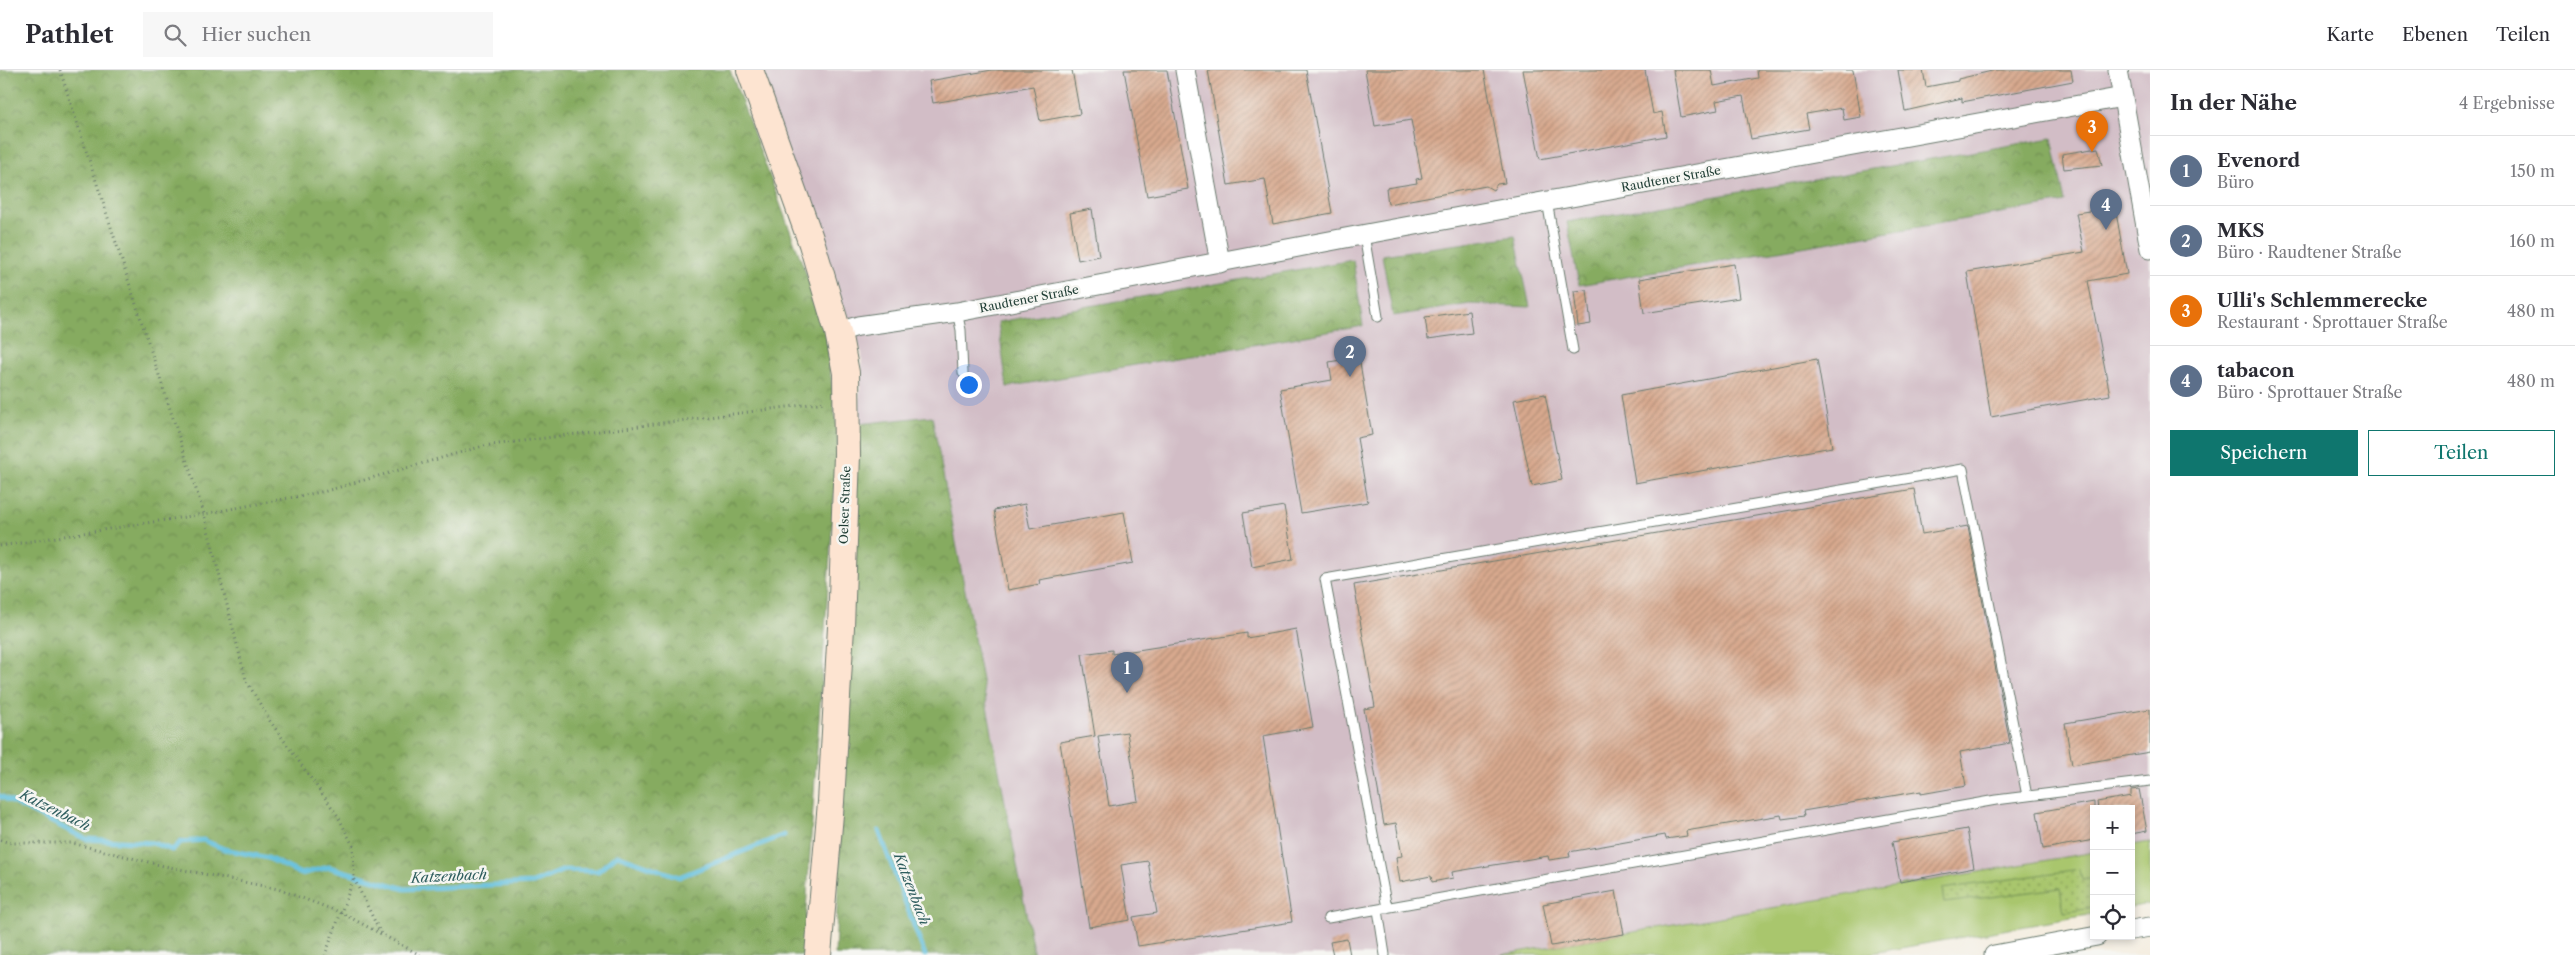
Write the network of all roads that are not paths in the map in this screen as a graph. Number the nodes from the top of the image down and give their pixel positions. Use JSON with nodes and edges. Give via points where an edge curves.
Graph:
{"nodes":[{"id":1,"x":750,"y":70,"type":"edge"},
{"id":2,"x":1185,"y":70,"type":"edge"},
{"id":3,"x":2118,"y":70,"type":"edge"},
{"id":4,"x":2123,"y":97,"type":"junction"},
{"id":5,"x":1547,"y":201,"type":"junction"},
{"id":6,"x":1364,"y":235,"type":"junction"},
{"id":7,"x":2150,"y":249,"type":"edge"},
{"id":8,"x":1220,"y":264,"type":"junction"},
{"id":9,"x":957,"y":312,"type":"junction"},
{"id":10,"x":1378,"y":317,"type":"dead end"},
{"id":11,"x":838,"y":332,"type":"junction"},
{"id":12,"x":1573,"y":350,"type":"dead end"},
{"id":13,"x":963,"y":373,"type":"dead end"},
{"id":14,"x":2150,"y":781,"type":"edge"},
{"id":15,"x":2027,"y":796,"type":"junction"},
{"id":16,"x":1382,"y":909,"type":"junction"},
{"id":17,"x":1328,"y":918,"type":"dead end"},
{"id":18,"x":2150,"y":927,"type":"edge"},
{"id":19,"x":2135,"y":929,"type":"edge"},
{"id":20,"x":2091,"y":940,"type":"edge"},
{"id":21,"x":2078,"y":948,"type":"edge"},
{"id":22,"x":818,"y":955,"type":"edge"},
{"id":23,"x":1385,"y":955,"type":"edge"},
{"id":24,"x":1994,"y":955,"type":"edge"}],
"edges":[{"from":1,"to":11,"type":"main road","name":"Oelser Straße","via":[[800,208]]},
{"from":2,"to":8,"type":"street"},
{"from":3,"to":4,"type":"street"},
{"from":4,"to":5,"type":"street","name":"Raudtener Straße"},
{"from":4,"to":7,"type":"street"},
{"from":5,"to":6,"type":"street","name":"Raudtener Straße"},
{"from":5,"to":12,"type":"lane"},
{"from":6,"to":8,"type":"street","name":"Raudtener Straße"},
{"from":6,"to":10,"type":"lane"},
{"from":8,"to":9,"type":"street","name":"Raudtener Straße"},
{"from":9,"to":11,"type":"street","name":"Raudtener Straße","via":[[858,326]]},
{"from":9,"to":13,"type":"lane"},
{"from":11,"to":22,"type":"main road","name":"Oelser Straße","via":[[848,399],[840,646]]},
{"from":14,"to":15,"type":"lane"},
{"from":15,"to":16,"type":"lane"},
{"from":15,"to":16,"type":"lane","via":[[1963,469],[1325,579]]},
{"from":16,"to":17,"type":"lane"},
{"from":16,"to":23,"type":"lane"},
{"from":18,"to":19,"type":"street"},
{"from":20,"to":21,"type":"street"},
{"from":21,"to":24,"type":"street"}]}
